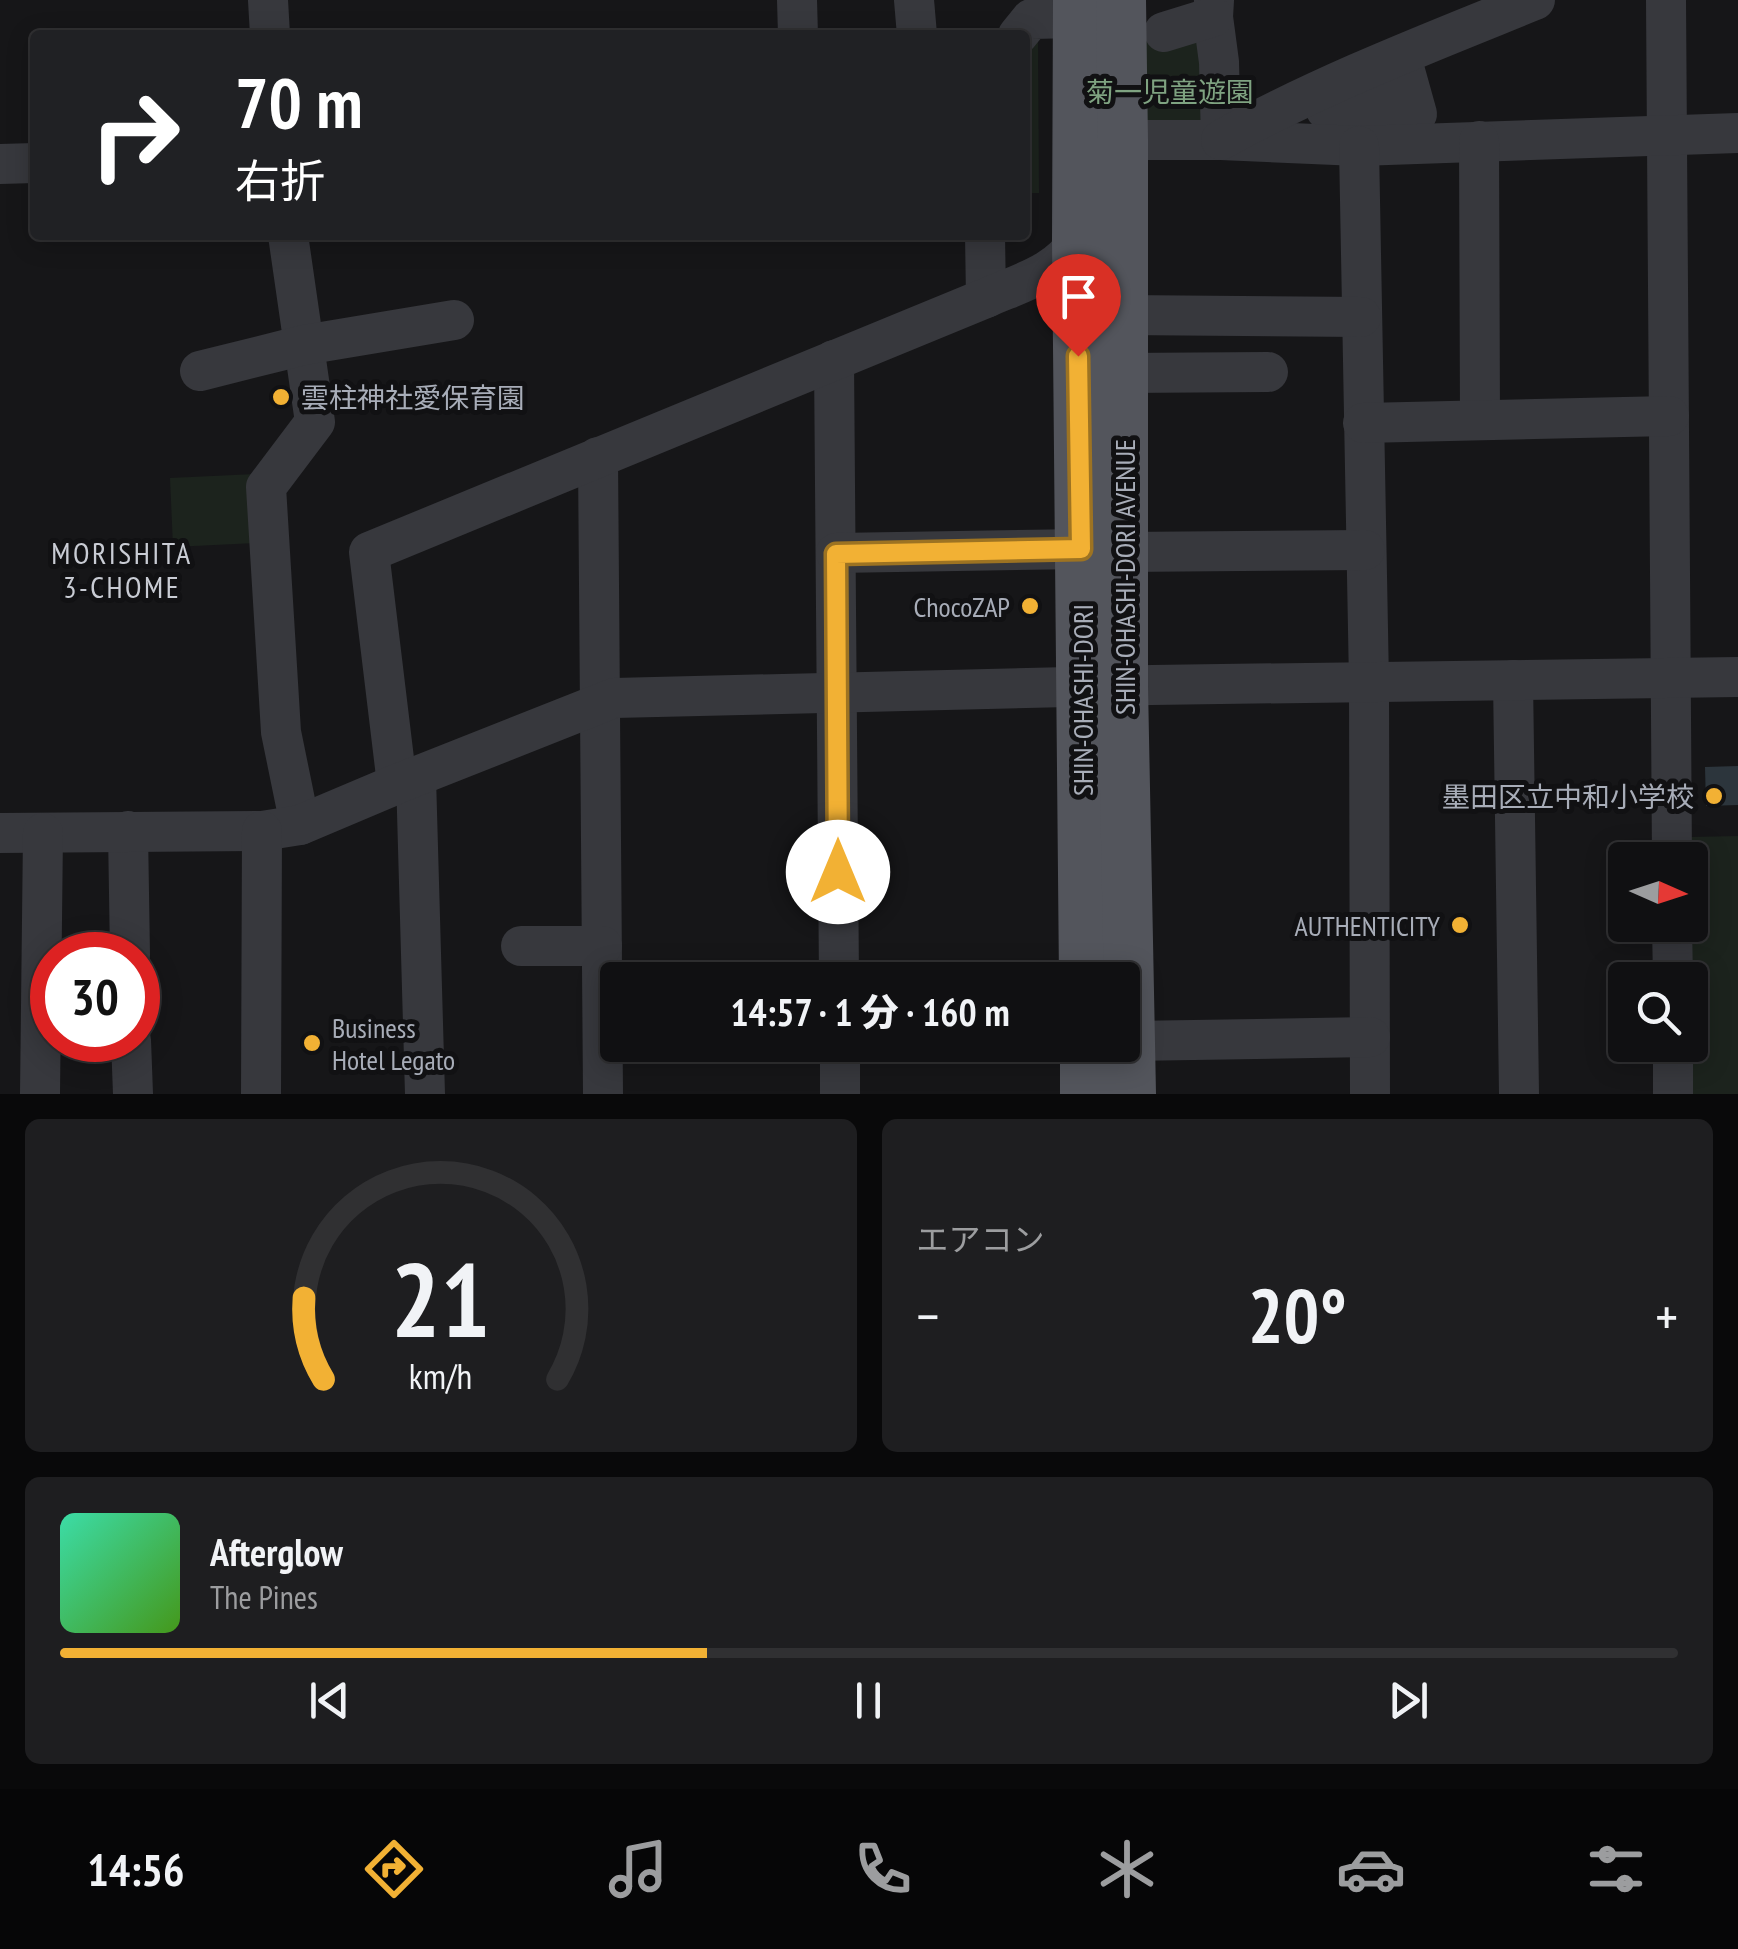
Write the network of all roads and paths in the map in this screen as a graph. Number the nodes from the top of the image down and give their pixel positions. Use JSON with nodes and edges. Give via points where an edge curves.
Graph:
{"nodes":[{"id":1,"x":268,"y":0,"type":"edge"},
{"id":2,"x":798,"y":0,"type":"edge"},
{"id":3,"x":914,"y":0,"type":"edge"},
{"id":4,"x":1535,"y":0,"type":"edge"},
{"id":5,"x":1666,"y":0,"type":"edge"},
{"id":6,"x":1092,"y":6,"type":"edge"},
{"id":7,"x":1214,"y":8,"type":"edge"},
{"id":8,"x":270,"y":30,"type":"edge"},
{"id":9,"x":798,"y":30,"type":"edge"},
{"id":10,"x":916,"y":30,"type":"edge"},
{"id":11,"x":1022,"y":30,"type":"edge"},
{"id":12,"x":1164,"y":32,"type":"dead end"},
{"id":13,"x":1667,"y":134,"type":"junction"},
{"id":14,"x":1738,"y":134,"type":"edge"},
{"id":15,"x":1123,"y":140,"type":"junction"},
{"id":16,"x":1221,"y":140,"type":"junction"},
{"id":17,"x":1479,"y":142,"type":"junction"},
{"id":18,"x":1359,"y":146,"type":"junction"},
{"id":19,"x":30,"y":163,"type":"edge"},
{"id":20,"x":0,"y":164,"type":"edge"},
{"id":21,"x":289,"y":240,"type":"edge"},
{"id":22,"x":985,"y":240,"type":"edge"},
{"id":23,"x":1077,"y":241,"type":"junction"},
{"id":24,"x":986,"y":298,"type":"junction"},
{"id":25,"x":1123,"y":315,"type":"junction"},
{"id":26,"x":1361,"y":317,"type":"junction"},
{"id":27,"x":454,"y":320,"type":"dead end"},
{"id":28,"x":304,"y":345,"type":"junction"},
{"id":29,"x":834,"y":360,"type":"junction"},
{"id":30,"x":200,"y":370,"type":"dead end"},
{"id":31,"x":1268,"y":372,"type":"dead end"},
{"id":32,"x":1124,"y":373,"type":"junction"},
{"id":33,"x":1668,"y":416,"type":"junction"},
{"id":34,"x":1480,"y":420,"type":"junction"},
{"id":35,"x":1363,"y":423,"type":"junction"},
{"id":36,"x":598,"y":457,"type":"junction"},
{"id":37,"x":1102,"y":550,"type":"junction"},
{"id":38,"x":1365,"y":550,"type":"junction"},
{"id":39,"x":836,"y":554,"type":"junction"},
{"id":40,"x":1738,"y":677,"type":"edge"},
{"id":41,"x":1670,"y":679,"type":"junction"},
{"id":42,"x":1513,"y":680,"type":"junction"},
{"id":43,"x":1368,"y":683,"type":"junction"},
{"id":44,"x":1102,"y":686,"type":"junction"},
{"id":45,"x":837,"y":692,"type":"junction"},
{"id":46,"x":600,"y":704,"type":"junction"},
{"id":47,"x":406,"y":780,"type":"junction"},
{"id":48,"x":282,"y":828,"type":"junction"},
{"id":49,"x":128,"y":831,"type":"junction"},
{"id":50,"x":0,"y":833,"type":"edge"},
{"id":51,"x":43,"y":833,"type":"junction"},
{"id":52,"x":1672,"y":842,"type":"edge"},
{"id":53,"x":130,"y":932,"type":"edge"},
{"id":54,"x":521,"y":946,"type":"dead end"},
{"id":55,"x":602,"y":946,"type":"junction"},
{"id":56,"x":840,"y":962,"type":"edge"},
{"id":57,"x":1085,"y":962,"type":"edge"},
{"id":58,"x":1107,"y":962,"type":"edge"},
{"id":59,"x":1370,"y":1037,"type":"junction"},
{"id":60,"x":1140,"y":1042,"type":"edge"},
{"id":61,"x":132,"y":1062,"type":"edge"},
{"id":62,"x":840,"y":1062,"type":"edge"},
{"id":63,"x":1100,"y":1062,"type":"edge"},
{"id":64,"x":1117,"y":1062,"type":"edge"},
{"id":65,"x":1673,"y":1062,"type":"edge"},
{"id":66,"x":40,"y":1094,"type":"edge"},
{"id":67,"x":132,"y":1094,"type":"edge"},
{"id":68,"x":261,"y":1094,"type":"edge"},
{"id":69,"x":425,"y":1094,"type":"edge"},
{"id":70,"x":603,"y":1094,"type":"edge"},
{"id":71,"x":840,"y":1094,"type":"edge"},
{"id":72,"x":1086,"y":1094,"type":"edge"},
{"id":73,"x":1131,"y":1094,"type":"edge"},
{"id":74,"x":1370,"y":1094,"type":"edge"},
{"id":75,"x":1519,"y":1094,"type":"edge"},
{"id":76,"x":1673,"y":1094,"type":"edge"}],
"edges":[{"from":1,"to":8,"type":"street"},
{"from":2,"to":9,"type":"street"},
{"from":3,"to":10,"type":"street"},
{"from":4,"to":16,"type":"street","via":[[1271,112]]},
{"from":5,"to":13,"type":"street"},
{"from":6,"to":11,"type":"street","via":[[1030,19]]},
{"from":6,"to":15,"type":"main road","name":"SHIN-OHASHI-DORI AVENUE"},
{"from":6,"to":23,"type":"main road","name":"SHIN-OHASHI-DORI"},
{"from":7,"to":12,"type":"street"},
{"from":7,"to":16,"type":"street"},
{"from":13,"to":14,"type":"street"},
{"from":13,"to":17,"type":"street"},
{"from":13,"to":33,"type":"street"},
{"from":15,"to":16,"type":"street"},
{"from":15,"to":25,"type":"main road","name":"SHIN-OHASHI-DORI AVENUE"},
{"from":16,"to":18,"type":"street"},
{"from":17,"to":18,"type":"street"},
{"from":17,"to":34,"type":"street"},
{"from":18,"to":26,"type":"street"},
{"from":19,"to":20,"type":"street"},
{"from":21,"to":28,"type":"street"},
{"from":22,"to":24,"type":"street"},
{"from":23,"to":24,"type":"street","via":[[1059,264]]},
{"from":23,"to":37,"type":"main road","name":"SHIN-OHASHI-DORI"},
{"from":24,"to":29,"type":"street"},
{"from":25,"to":26,"type":"street"},
{"from":25,"to":32,"type":"main road","name":"SHIN-OHASHI-DORI AVENUE"},
{"from":26,"to":35,"type":"street"},
{"from":27,"to":28,"type":"street"},
{"from":28,"to":30,"type":"street"},
{"from":28,"to":48,"type":"street","via":[[316,422],[266,488]]},
{"from":29,"to":36,"type":"street"},
{"from":29,"to":39,"type":"street"},
{"from":31,"to":32,"type":"street"},
{"from":32,"to":37,"type":"main road","name":"SHIN-OHASHI-DORI AVENUE"},
{"from":33,"to":34,"type":"street"},
{"from":33,"to":41,"type":"street"},
{"from":34,"to":35,"type":"street"},
{"from":35,"to":38,"type":"street"},
{"from":36,"to":46,"type":"street"},
{"from":36,"to":47,"type":"street","via":[[369,552]]},
{"from":37,"to":38,"type":"street"},
{"from":37,"to":39,"type":"street"},
{"from":37,"to":44,"type":"main road","name":"SHIN-OHASHI-DORI"},
{"from":38,"to":43,"type":"street"},
{"from":39,"to":45,"type":"street"},
{"from":40,"to":41,"type":"street"},
{"from":41,"to":42,"type":"street"},
{"from":41,"to":52,"type":"street"},
{"from":42,"to":43,"type":"street"},
{"from":42,"to":75,"type":"street"},
{"from":43,"to":44,"type":"street"},
{"from":43,"to":59,"type":"street"},
{"from":44,"to":45,"type":"street"},
{"from":44,"to":57,"type":"main road","name":"SHIN-OHASHI-DORI"},
{"from":44,"to":58,"type":"main road","name":"SHIN-OHASHI-DORI AVENUE"},
{"from":45,"to":46,"type":"street","via":[[614,698]]},
{"from":45,"to":56,"type":"street"},
{"from":46,"to":47,"type":"street"},
{"from":46,"to":55,"type":"street"},
{"from":47,"to":48,"type":"street"},
{"from":47,"to":69,"type":"street"},
{"from":48,"to":49,"type":"street"},
{"from":48,"to":68,"type":"street"},
{"from":49,"to":51,"type":"street"},
{"from":49,"to":53,"type":"street"},
{"from":50,"to":51,"type":"street"},
{"from":51,"to":66,"type":"street"},
{"from":54,"to":55,"type":"street"},
{"from":55,"to":70,"type":"street"},
{"from":59,"to":60,"type":"street"},
{"from":59,"to":74,"type":"street"},
{"from":61,"to":67,"type":"street"},
{"from":62,"to":71,"type":"street"},
{"from":63,"to":72,"type":"main road"},
{"from":64,"to":73,"type":"main road","name":"SHIN-OHASHI-DORI AVENUE"},
{"from":65,"to":76,"type":"street"}]}
